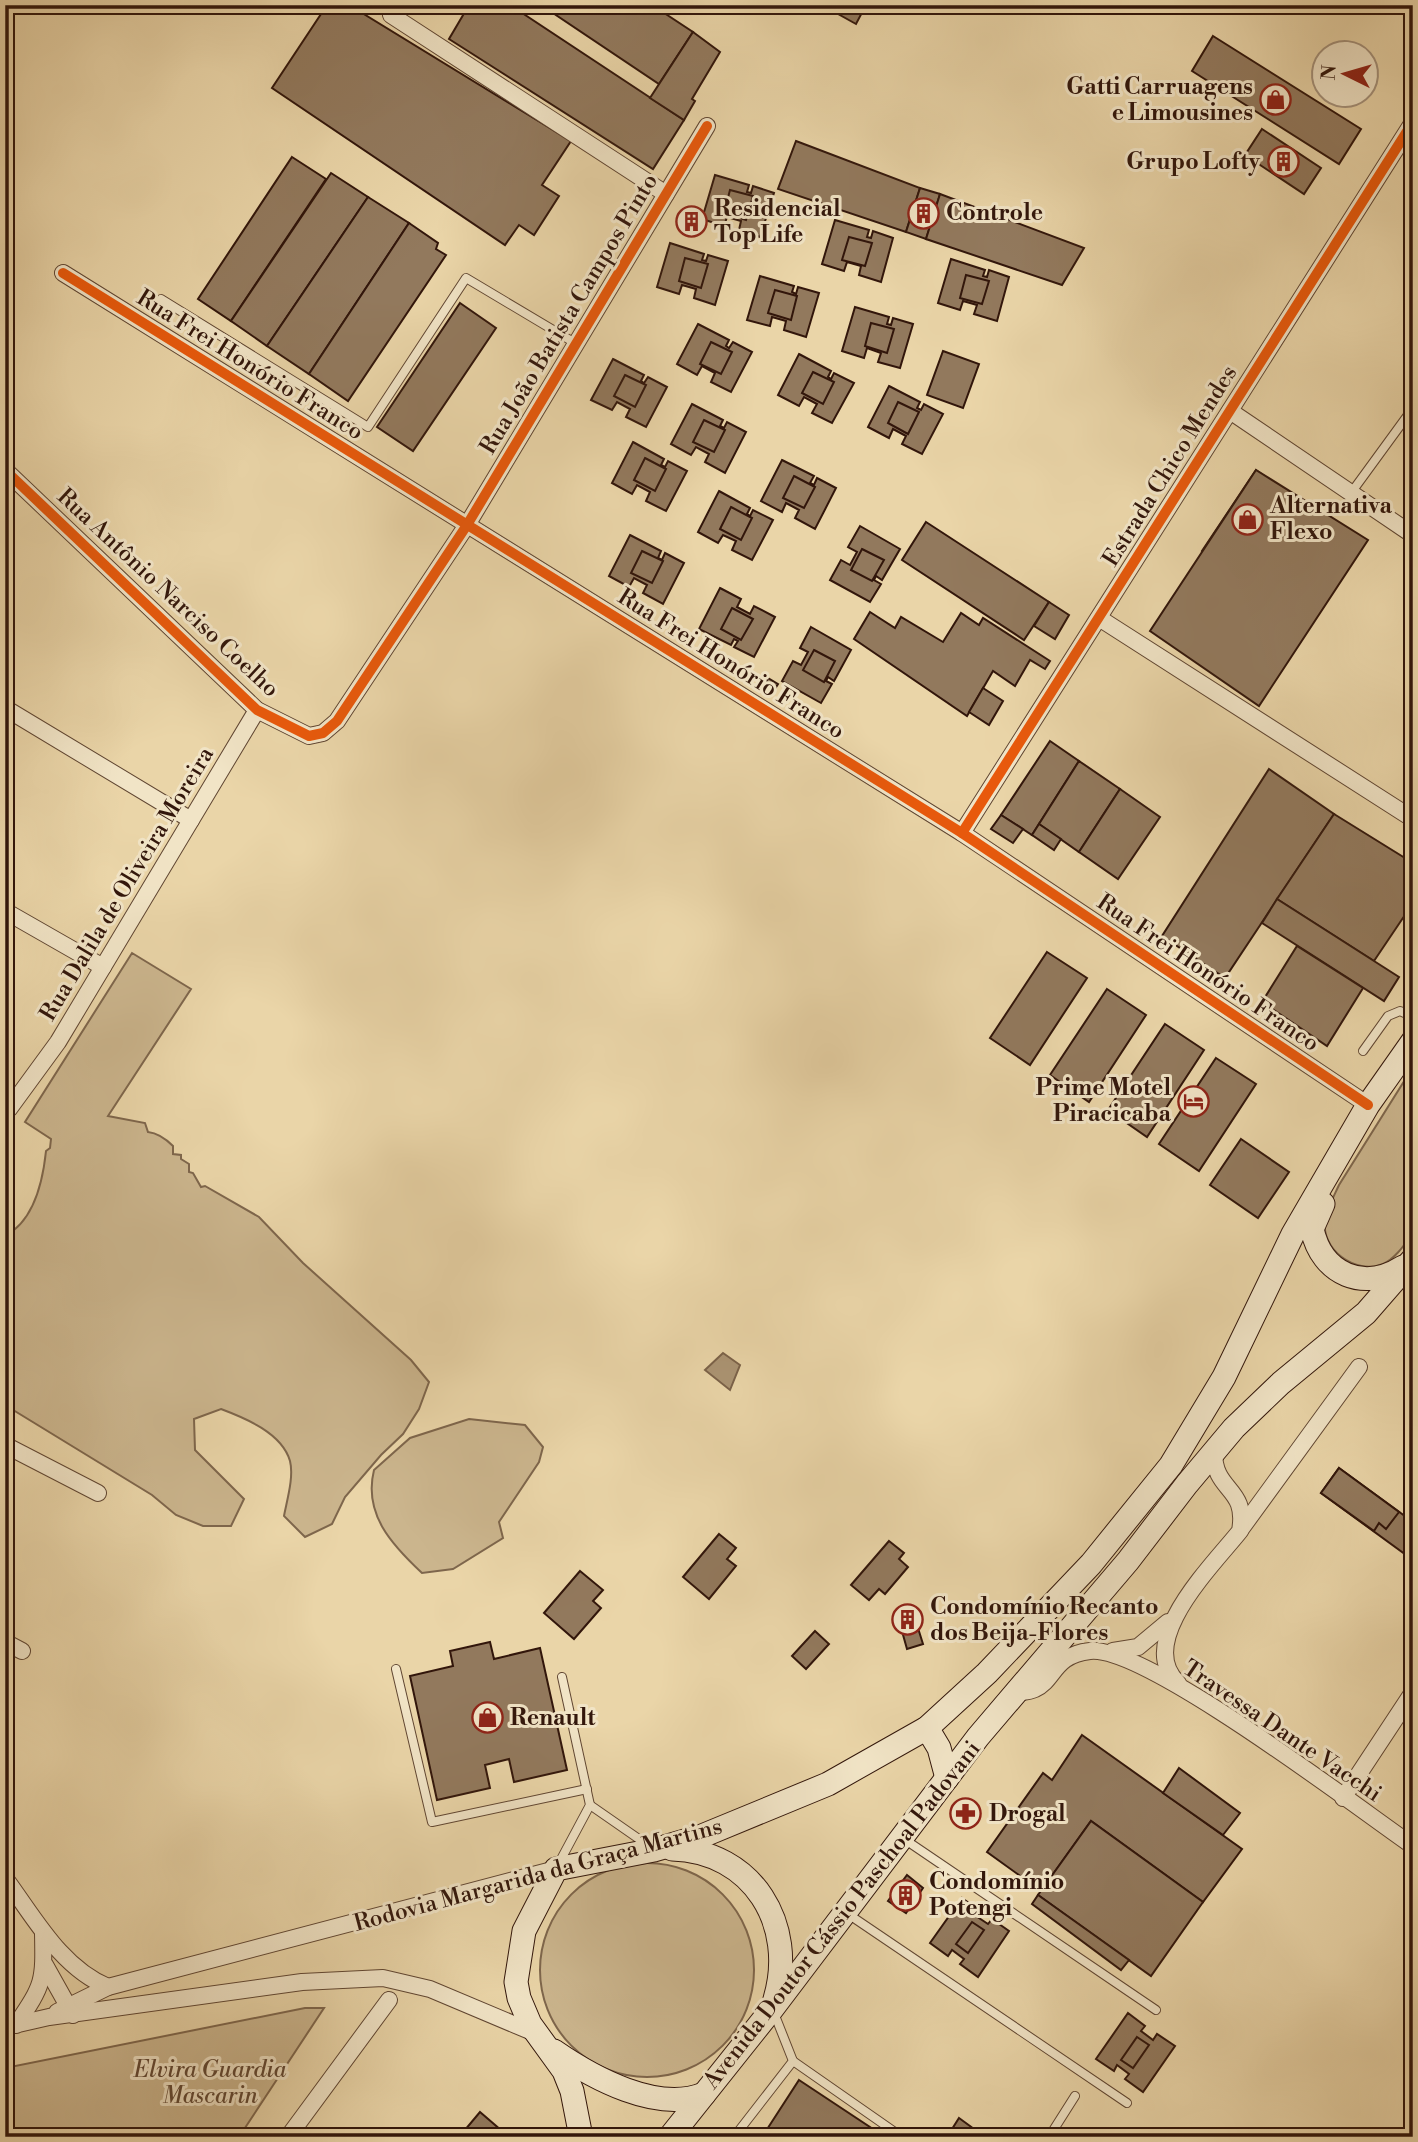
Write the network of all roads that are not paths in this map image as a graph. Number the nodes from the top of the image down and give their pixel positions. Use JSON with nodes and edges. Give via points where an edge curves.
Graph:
{"nodes":[{"id":1,"x":391,"y":15,"type":"dead end"},
{"id":2,"x":1413,"y":122,"type":"edge"},
{"id":3,"x":707,"y":126,"type":"dead end"},
{"id":4,"x":666,"y":194,"type":"junction"},
{"id":5,"x":63,"y":273,"type":"dead end"},
{"id":6,"x":161,"y":299,"type":"dead end"},
{"id":7,"x":575,"y":343,"type":"junction"},
{"id":8,"x":1413,"y":408,"type":"edge"},
{"id":9,"x":1230,"y":411,"type":"junction"},
{"id":10,"x":5,"y":470,"type":"edge"},
{"id":11,"x":1351,"y":494,"type":"junction"},
{"id":12,"x":467,"y":525,"type":"junction"},
{"id":13,"x":1413,"y":535,"type":"edge"},
{"id":14,"x":1099,"y":618,"type":"junction"},
{"id":15,"x":5,"y":708,"type":"edge"},
{"id":16,"x":257,"y":710,"type":"junction"},
{"id":17,"x":309,"y":736,"type":"joint"},
{"id":18,"x":191,"y":820,"type":"junction"},
{"id":19,"x":1413,"y":820,"type":"edge"},
{"id":20,"x":962,"y":833,"type":"junction"},
{"id":21,"x":5,"y":911,"type":"edge"},
{"id":22,"x":103,"y":967,"type":"junction"},
{"id":23,"x":1413,"y":1017,"type":"edge"},
{"id":24,"x":1411,"y":1045,"type":"edge"},
{"id":25,"x":1363,"y":1051,"type":"dead end"},
{"id":26,"x":1368,"y":1105,"type":"junction"},
{"id":27,"x":5,"y":1110,"type":"edge"},
{"id":28,"x":1338,"y":1158,"type":"junction"},
{"id":29,"x":1411,"y":1261,"type":"edge"},
{"id":30,"x":1359,"y":1367,"type":"dead end"},
{"id":31,"x":5,"y":1445,"type":"edge"},
{"id":32,"x":1214,"y":1452,"type":"junction"},
{"id":33,"x":1278,"y":1478,"type":"junction"},
{"id":34,"x":1233,"y":1492,"type":"junction"},
{"id":35,"x":98,"y":1493,"type":"dead end"},
{"id":36,"x":1240,"y":1531,"type":"junction"},
{"id":37,"x":1178,"y":1612,"type":"junction"},
{"id":38,"x":5,"y":1642,"type":"edge"},
{"id":39,"x":22,"y":1651,"type":"dead end"},
{"id":40,"x":1107,"y":1651,"type":"junction"},
{"id":41,"x":396,"y":1669,"type":"dead end"},
{"id":42,"x":562,"y":1677,"type":"dead end"},
{"id":43,"x":1188,"y":1691,"type":"junction"},
{"id":44,"x":1413,"y":1692,"type":"edge"},
{"id":45,"x":1014,"y":1693,"type":"junction"},
{"id":46,"x":927,"y":1728,"type":"junction"},
{"id":47,"x":947,"y":1777,"type":"junction"},
{"id":48,"x":586,"y":1788,"type":"junction"},
{"id":49,"x":1343,"y":1798,"type":"junction"},
{"id":50,"x":590,"y":1805,"type":"junction"},
{"id":51,"x":902,"y":1837,"type":"junction"},
{"id":52,"x":1413,"y":1846,"type":"edge"},
{"id":53,"x":654,"y":1850,"type":"junction"},
{"id":54,"x":556,"y":1869,"type":"junction"},
{"id":55,"x":5,"y":1878,"type":"edge"},
{"id":56,"x":845,"y":1912,"type":"junction"},
{"id":57,"x":43,"y":1933,"type":"junction"},
{"id":58,"x":45,"y":1965,"type":"junction"},
{"id":59,"x":107,"y":1987,"type":"junction"},
{"id":60,"x":389,"y":2000,"type":"dead end"},
{"id":61,"x":772,"y":2009,"type":"junction"},
{"id":62,"x":71,"y":2010,"type":"junction"},
{"id":63,"x":1156,"y":2010,"type":"dead end"},
{"id":64,"x":11,"y":2026,"type":"edge"},
{"id":65,"x":544,"y":2042,"type":"junction"},
{"id":66,"x":793,"y":2061,"type":"junction"},
{"id":67,"x":704,"y":2094,"type":"junction"},
{"id":68,"x":1075,"y":2096,"type":"dead end"},
{"id":69,"x":1127,"y":2103,"type":"dead end"},
{"id":70,"x":677,"y":2135,"type":"edge"},
{"id":71,"x":288,"y":2137,"type":"edge"},
{"id":72,"x":581,"y":2137,"type":"edge"},
{"id":73,"x":734,"y":2137,"type":"edge"},
{"id":74,"x":902,"y":2137,"type":"edge"},
{"id":75,"x":1049,"y":2137,"type":"edge"}],
"edges":[{"from":1,"to":4,"type":"street"},
{"from":2,"to":9,"type":"street","name":"Estrada Chico Mendes"},
{"from":3,"to":4,"type":"street","name":"Rua João Batista Campos Pinto"},
{"from":4,"to":7,"type":"street","name":"Rua João Batista Campos Pinto"},
{"from":5,"to":12,"type":"street","name":"Rua Frei Honório Franco"},
{"from":6,"to":7,"type":"lane","via":[[368,427],[466,278]]},
{"from":7,"to":12,"type":"street","name":"Rua João Batista Campos Pinto"},
{"from":8,"to":11,"type":"lane"},
{"from":9,"to":11,"type":"street"},
{"from":9,"to":14,"type":"street","name":"Estrada Chico Mendes"},
{"from":10,"to":16,"type":"street","name":"Rua Antônio Narciso Coelho"},
{"from":11,"to":13,"type":"street"},
{"from":12,"to":17,"type":"street","name":"Rua João Batista Campos Pinto","via":[[337,721],[323,733]]},
{"from":12,"to":20,"type":"street","name":"Rua Frei Honório Franco"},
{"from":14,"to":19,"type":"street"},
{"from":14,"to":20,"type":"street","name":"Estrada Chico Mendes"},
{"from":15,"to":18,"type":"street"},
{"from":16,"to":17,"type":"street","name":"Rua Antônio Narciso Coelho"},
{"from":16,"to":18,"type":"street","name":"Rua Dalila de Oliveira Moreira"},
{"from":18,"to":22,"type":"street","name":"Rua Dalila de Oliveira Moreira"},
{"from":20,"to":26,"type":"street","name":"Rua Frei Honório Franco"},
{"from":21,"to":22,"type":"street"},
{"from":22,"to":27,"type":"street","name":"Rua Dalila de Oliveira Moreira","via":[[58,1042]]},
{"from":23,"to":25,"type":"lane","via":[[1400,1011],[1388,1016]]},
{"from":24,"to":26,"type":"main road","name":"Rodovia Margarida da Graça Martins"},
{"from":26,"to":28,"type":"main road","name":"Rodovia Margarida da Graça Martins"},
{"from":28,"to":29,"type":"main road","via":[[1334,1183],[1312,1229],[1321,1256],[1342,1273],[1357,1278],[1382,1277]]},
{"from":28,"to":46,"type":"main road","name":"Rodovia Margarida da Graça Martins","via":[[1293,1234],[1224,1377],[1171,1465],[1036,1624]]},
{"from":29,"to":32,"type":"main road","via":[[1366,1313],[1281,1383]]},
{"from":30,"to":33,"type":"street"},
{"from":31,"to":35,"type":"street"},
{"from":32,"to":34,"type":"street","via":[[1217,1477]]},
{"from":32,"to":45,"type":"main road"},
{"from":33,"to":34,"type":"street","via":[[1261,1489]]},
{"from":33,"to":36,"type":"street"},
{"from":34,"to":36,"type":"street","via":[[1243,1514]]},
{"from":36,"to":37,"type":"street"},
{"from":37,"to":40,"type":"street","via":[[1138,1647]]},
{"from":37,"to":43,"type":"street","via":[[1166,1633],[1164,1660],[1171,1677]]},
{"from":38,"to":39,"type":"street"},
{"from":40,"to":43,"type":"street","name":"Travessa Dante Vacchi"},
{"from":40,"to":45,"type":"street","via":[[1089,1651],[1060,1661],[1037,1689]]},
{"from":41,"to":48,"type":"lane","via":[[432,1822]]},
{"from":42,"to":48,"type":"lane"},
{"from":43,"to":49,"type":"street","name":"Travessa Dante Vacchi"},
{"from":44,"to":49,"type":"street"},
{"from":45,"to":47,"type":"main road","name":"Avenida Doutor Cássio Paschoal Padovani"},
{"from":46,"to":47,"type":"main road","via":[[939,1748]]},
{"from":46,"to":53,"type":"main road","name":"Rodovia Margarida da Graça Martins","via":[[828,1784],[714,1831]]},
{"from":47,"to":51,"type":"main road","name":"Avenida Doutor Cássio Paschoal Padovani"},
{"from":48,"to":50,"type":"lane"},
{"from":49,"to":52,"type":"street","name":"Travessa Dante Vacchi"},
{"from":50,"to":53,"type":"lane"},
{"from":50,"to":54,"type":"lane"},
{"from":51,"to":56,"type":"main road","name":"Avenida Doutor Cássio Paschoal Padovani"},
{"from":51,"to":63,"type":"lane"},
{"from":53,"to":54,"type":"main road","name":"Rodovia Margarida da Graça Martins"},
{"from":53,"to":61,"type":"main road","via":[[688,1850],[713,1857],[760,1893],[780,1939],[781,1980]]},
{"from":54,"to":59,"type":"street","name":"Rodovia Margarida da Graça Martins"},
{"from":54,"to":65,"type":"main road","via":[[524,1931],[516,1966],[519,1998]]},
{"from":55,"to":57,"type":"street"},
{"from":56,"to":61,"type":"main road","name":"Avenida Doutor Cássio Paschoal Padovani"},
{"from":56,"to":69,"type":"lane"},
{"from":57,"to":58,"type":"street"},
{"from":57,"to":59,"type":"street","via":[[79,1969]]},
{"from":58,"to":62,"type":"street"},
{"from":58,"to":64,"type":"street","via":[[38,1991]]},
{"from":59,"to":62,"type":"street","name":"Rodovia Margarida da Graça Martins"},
{"from":60,"to":71,"type":"street"},
{"from":61,"to":66,"type":"lane"},
{"from":61,"to":67,"type":"main road","name":"Avenida Doutor Cássio Paschoal Padovani"},
{"from":62,"to":64,"type":"street","name":"Rodovia Margarida da Graça Martins"},
{"from":62,"to":65,"type":"street","name":"Rodovia Margarida da Graça Martins","via":[[302,1982],[383,1978],[430,1989]]},
{"from":65,"to":67,"type":"main road","via":[[578,2068],[651,2098],[680,2101]]},
{"from":65,"to":72,"type":"main road","via":[[572,2091]]},
{"from":66,"to":73,"type":"lane"},
{"from":66,"to":74,"type":"lane"},
{"from":67,"to":70,"type":"main road","name":"Avenida Doutor Cássio Paschoal Padovani"},
{"from":68,"to":75,"type":"lane"}]}
